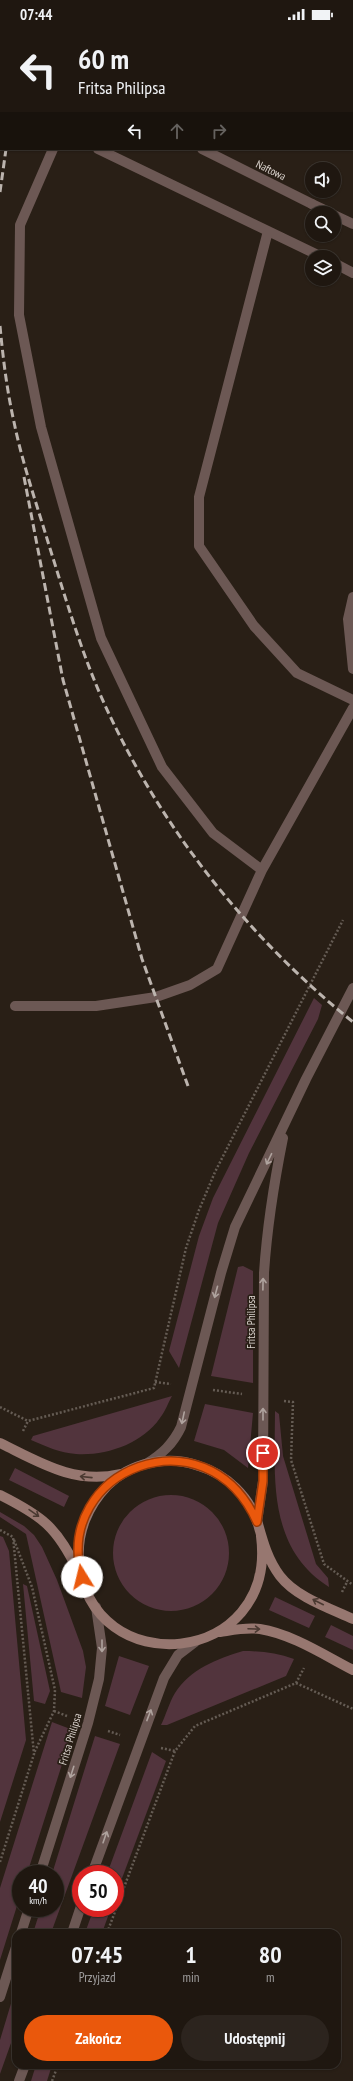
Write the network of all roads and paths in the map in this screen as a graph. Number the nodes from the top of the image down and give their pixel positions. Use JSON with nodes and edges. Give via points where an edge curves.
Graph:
{"nodes":[{"id":1,"x":54,"y":150,"type":"edge"},
{"id":2,"x":100,"y":150,"type":"edge"},
{"id":3,"x":204,"y":150,"type":"edge"},
{"id":4,"x":316,"y":206,"type":"edge"},
{"id":5,"x":341,"y":218,"type":"edge"},
{"id":6,"x":353,"y":224,"type":"edge"},
{"id":7,"x":268,"y":231,"type":"junction"},
{"id":8,"x":307,"y":250,"type":"edge"},
{"id":9,"x":341,"y":266,"type":"edge"},
{"id":10,"x":353,"y":272,"type":"edge"},
{"id":11,"x":353,"y":597,"type":"edge"},
{"id":12,"x":353,"y":669,"type":"edge"},
{"id":13,"x":353,"y":700,"type":"edge"},
{"id":14,"x":353,"y":708,"type":"edge"},
{"id":15,"x":262,"y":870,"type":"junction"},
{"id":16,"x":343,"y":920,"type":"dead end"},
{"id":17,"x":353,"y":988,"type":"edge"},
{"id":18,"x":15,"y":1006,"type":"dead end"},
{"id":19,"x":286,"y":1124,"type":"junction"},
{"id":20,"x":0,"y":1407,"type":"edge"},
{"id":21,"x":28,"y":1421,"type":"junction"},
{"id":22,"x":0,"y":1443,"type":"edge"},
{"id":23,"x":14,"y":1450,"type":"junction"},
{"id":24,"x":145,"y":1464,"type":"junction"},
{"id":25,"x":124,"y":1473,"type":"junction"},
{"id":26,"x":0,"y":1495,"type":"edge"},
{"id":27,"x":257,"y":1522,"type":"junction"},
{"id":28,"x":0,"y":1530,"type":"edge"},
{"id":29,"x":261,"y":1536,"type":"junction"},
{"id":30,"x":13,"y":1537,"type":"junction"},
{"id":31,"x":347,"y":1582,"type":"dead end"},
{"id":32,"x":84,"y":1585,"type":"junction"},
{"id":33,"x":353,"y":1585,"type":"edge"},
{"id":34,"x":96,"y":1607,"type":"junction"},
{"id":35,"x":353,"y":1619,"type":"edge"},
{"id":36,"x":216,"y":1633,"type":"junction"},
{"id":37,"x":195,"y":1642,"type":"junction"},
{"id":38,"x":353,"y":1670,"type":"edge"},
{"id":39,"x":353,"y":1709,"type":"edge"},
{"id":40,"x":54,"y":1711,"type":"junction"},
{"id":41,"x":88,"y":1723,"type":"junction"},
{"id":42,"x":139,"y":1742,"type":"junction"},
{"id":43,"x":175,"y":1751,"type":"junction"},
{"id":44,"x":34,"y":1754,"type":"junction"},
{"id":45,"x":0,"y":1862,"type":"edge"},
{"id":46,"x":43,"y":1865,"type":"edge"},
{"id":47,"x":95,"y":1865,"type":"edge"},
{"id":48,"x":26,"y":1917,"type":"edge"},
{"id":49,"x":77,"y":1917,"type":"edge"},
{"id":50,"x":22,"y":1929,"type":"edge"},
{"id":51,"x":73,"y":1929,"type":"edge"},
{"id":52,"x":108,"y":1929,"type":"edge"},
{"id":53,"x":12,"y":1960,"type":"edge"},
{"id":54,"x":0,"y":1997,"type":"edge"},
{"id":55,"x":24,"y":2069,"type":"edge"},
{"id":56,"x":56,"y":2069,"type":"edge"},
{"id":57,"x":19,"y":2081,"type":"edge"},
{"id":58,"x":52,"y":2081,"type":"edge"}],
"edges":[{"from":1,"to":15,"type":"street","via":[[20,225],[19,315],[41,427],[100,638],[162,766],[213,833]]},
{"from":2,"to":7,"type":"street"},
{"from":3,"to":4,"type":"street","name":"Naftowa"},
{"from":5,"to":6,"type":"street"},
{"from":7,"to":8,"type":"street"},
{"from":7,"to":13,"type":"street","via":[[199,497],[199,546],[254,626],[297,672]]},
{"from":9,"to":10,"type":"street"},
{"from":11,"to":12,"type":"street","via":[[348,619]]},
{"from":14,"to":15,"type":"street"},
{"from":15,"to":18,"type":"street","via":[[217,969],[190,985],[156,997],[96,1006]]},
{"from":16,"to":21,"type":"path","via":[[215,1172],[199,1210],[186,1248],[154,1388]]},
{"from":17,"to":19,"type":"street","name":"Fritsa Philipsa"},
{"from":19,"to":24,"type":"street","name":"Fritsa Philipsa","one_way":true,"via":[[235,1226],[181,1427],[168,1447]]},
{"from":27,"to":19,"type":"street","name":"Fritsa Philipsa","one_way":true,"via":[[263,1481],[263,1304],[266,1239]]},
{"from":20,"to":21,"type":"path"},
{"from":21,"to":23,"type":"path"},
{"from":22,"to":23,"type":"main road"},
{"from":25,"to":23,"type":"main road","one_way":true,"via":[[99,1478],[71,1475],[54,1470]]},
{"from":24,"to":25,"type":"main road"},
{"from":24,"to":27,"type":"main road","via":[[173,1460],[213,1471],[235,1487],[252,1510]]},
{"from":25,"to":32,"type":"main road","via":[[100,1494],[84,1522],[78,1554]]},
{"from":26,"to":32,"type":"main road","one_way":true,"via":[[30,1510],[56,1532]]},
{"from":27,"to":29,"type":"main road"},
{"from":28,"to":30,"type":"path"},
{"from":35,"to":29,"type":"main road","one_way":true,"via":[[289,1585],[270,1561]]},
{"from":29,"to":36,"type":"main road","via":[[262,1564],[254,1592],[238,1615]]},
{"from":30,"to":40,"type":"path","via":[[32,1587],[55,1690]]},
{"from":30,"to":44,"type":"path"},
{"from":31,"to":33,"type":"path"},
{"from":32,"to":34,"type":"main road"},
{"from":34,"to":37,"type":"main road","via":[[114,1625],[146,1642],[171,1645]]},
{"from":34,"to":41,"type":"street","name":"Fritsa Philipsa","one_way":true,"via":[[102,1648],[99,1679]]},
{"from":36,"to":37,"type":"main road"},
{"from":36,"to":38,"type":"main road","one_way":true,"via":[[239,1628],[258,1628],[276,1632]]},
{"from":42,"to":37,"type":"street","one_way":true,"via":[[170,1664]]},
{"from":39,"to":43,"type":"path","via":[[296,1683],[195,1726]]},
{"from":40,"to":41,"type":"path"},
{"from":40,"to":44,"type":"path"},
{"from":41,"to":42,"type":"path"},
{"from":41,"to":46,"type":"street","name":"Fritsa Philipsa","one_way":true},
{"from":42,"to":43,"type":"path"},
{"from":47,"to":42,"type":"street","one_way":true},
{"from":43,"to":52,"type":"path"},
{"from":44,"to":45,"type":"path"},
{"from":48,"to":50,"type":"street"},
{"from":49,"to":51,"type":"street"},
{"from":53,"to":54,"type":"street"},
{"from":55,"to":57,"type":"street"},
{"from":56,"to":58,"type":"path"}]}
